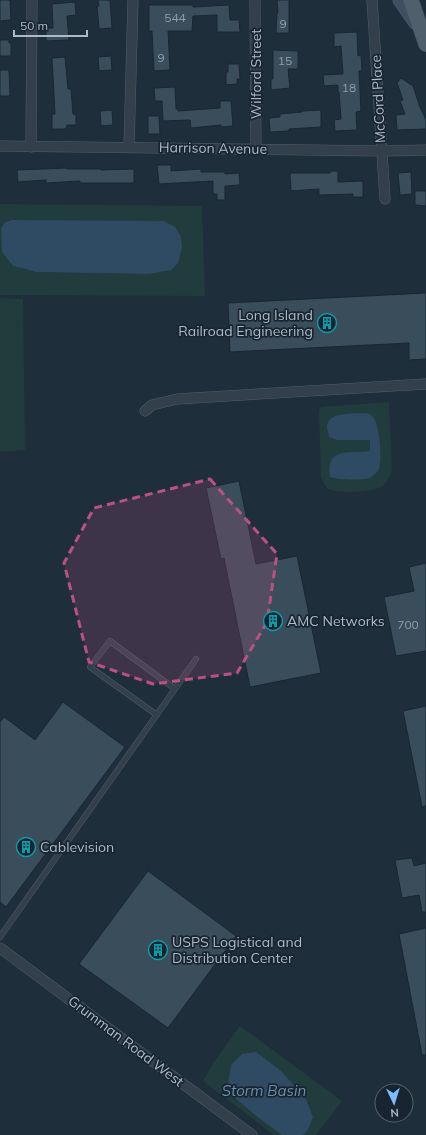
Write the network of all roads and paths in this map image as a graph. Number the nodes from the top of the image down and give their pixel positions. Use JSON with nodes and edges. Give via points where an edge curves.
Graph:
{"nodes":[{"id":1,"x":32,"y":0,"type":"edge"},
{"id":2,"x":133,"y":0,"type":"edge"},
{"id":3,"x":255,"y":0,"type":"edge"},
{"id":4,"x":372,"y":0,"type":"edge"},
{"id":5,"x":400,"y":0,"type":"edge"},
{"id":6,"x":411,"y":0,"type":"edge"},
{"id":7,"x":424,"y":38,"type":"edge"},
{"id":8,"x":0,"y":146,"type":"edge"},
{"id":9,"x":31,"y":146,"type":"junction"},
{"id":10,"x":129,"y":147,"type":"junction"},
{"id":11,"x":256,"y":149,"type":"junction"},
{"id":12,"x":426,"y":150,"type":"edge"},
{"id":13,"x":382,"y":151,"type":"junction"},
{"id":14,"x":385,"y":198,"type":"dead end"},
{"id":15,"x":426,"y":384,"type":"edge"},
{"id":16,"x":145,"y":411,"type":"dead end"},
{"id":17,"x":196,"y":659,"type":"dead end"},
{"id":18,"x":175,"y":689,"type":"junction"},
{"id":19,"x":156,"y":715,"type":"junction"},
{"id":20,"x":0,"y":937,"type":"edge"},
{"id":21,"x":0,"y":948,"type":"edge"},
{"id":22,"x":252,"y":1135,"type":"edge"}],
"edges":[{"from":1,"to":9,"type":"street"},
{"from":2,"to":10,"type":"street"},
{"from":3,"to":11,"type":"street","name":"Wilford Street"},
{"from":4,"to":13,"type":"street","name":"McCord Place"},
{"from":5,"to":7,"type":"main road"},
{"from":6,"to":7,"type":"main road"},
{"from":8,"to":9,"type":"street","name":"Harrison Avenue"},
{"from":9,"to":10,"type":"street","name":"Harrison Avenue"},
{"from":10,"to":11,"type":"street","name":"Harrison Avenue"},
{"from":11,"to":13,"type":"street","name":"Harrison Avenue"},
{"from":12,"to":13,"type":"street","name":"Harrison Avenue"},
{"from":13,"to":14,"type":"street","name":"McCord Place"},
{"from":15,"to":16,"type":"street","via":[[177,399],[152,405]]},
{"from":17,"to":18,"type":"lane"},
{"from":18,"to":19,"type":"lane"},
{"from":18,"to":19,"type":"lane","via":[[110,641],[90,667]]},
{"from":19,"to":20,"type":"lane"},
{"from":21,"to":22,"type":"street","name":"Grumman Road West"}]}
